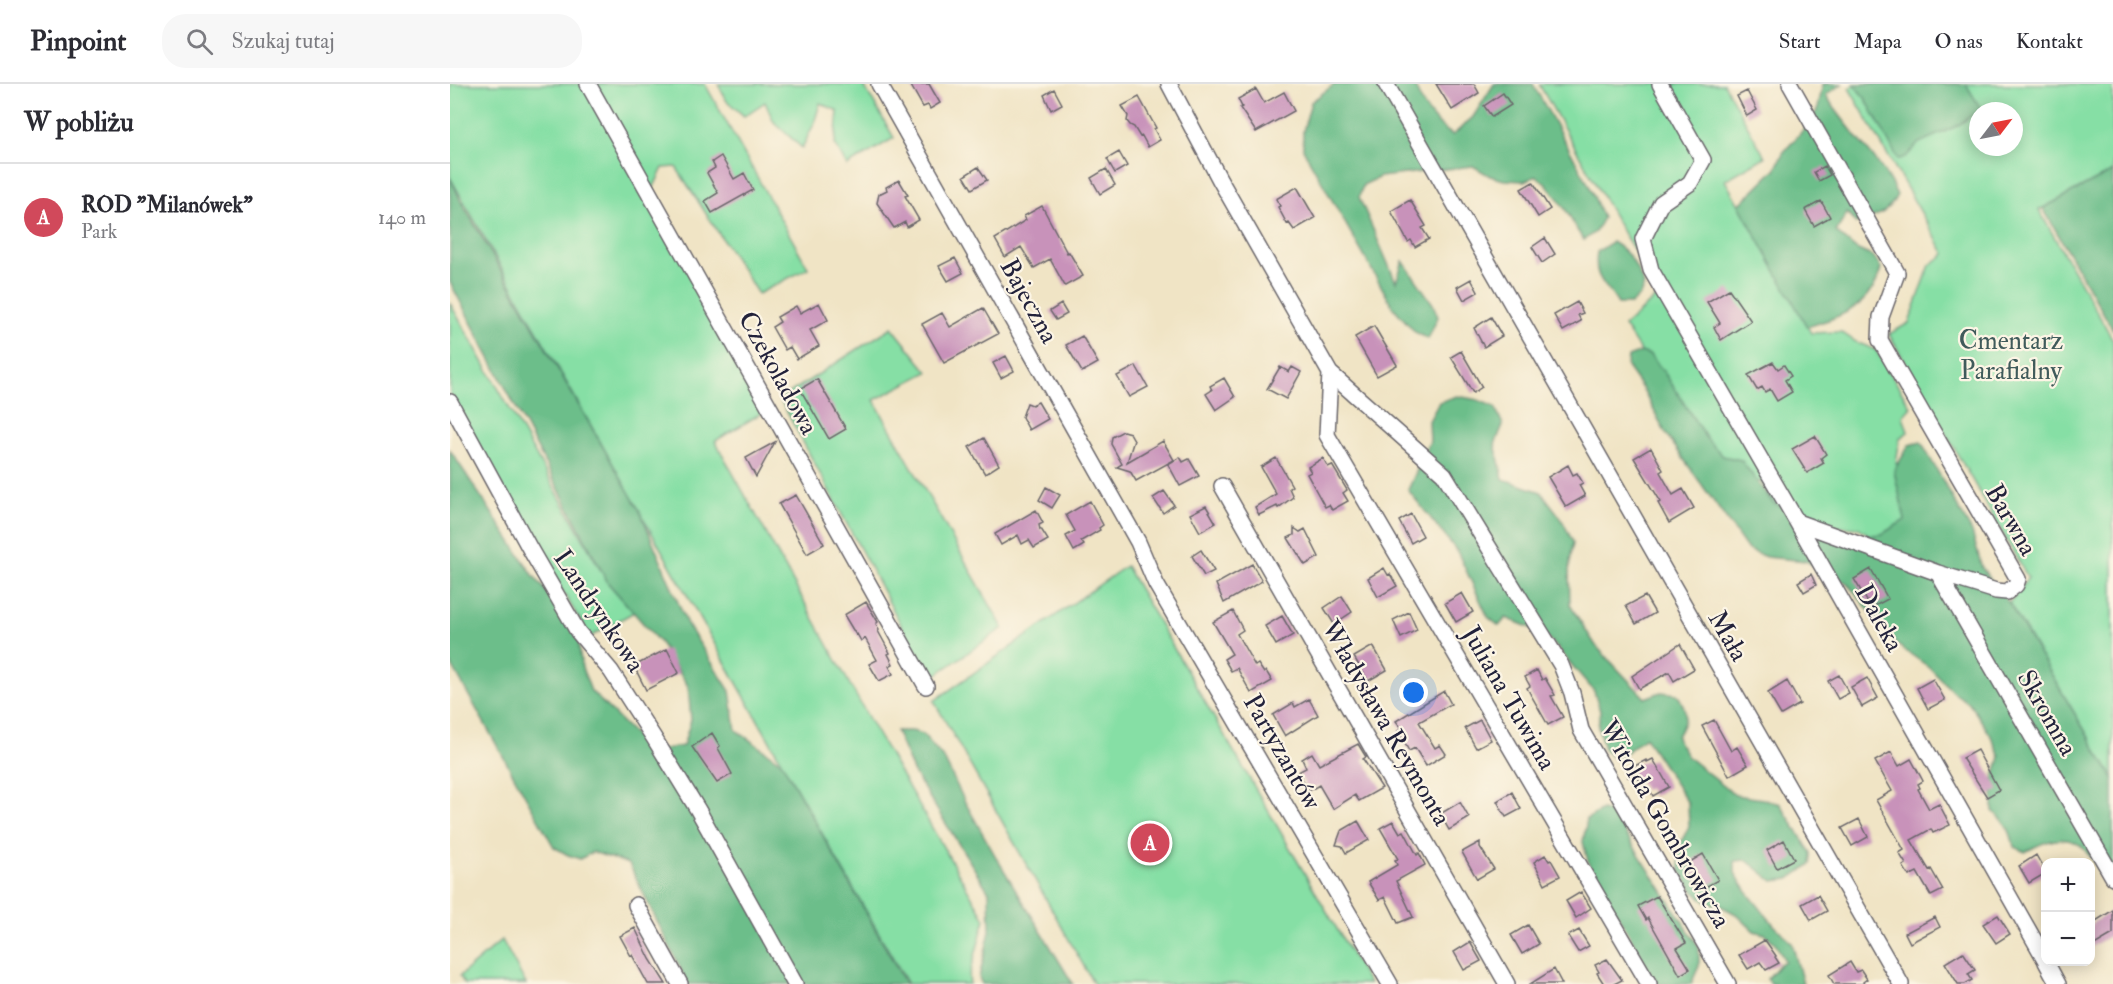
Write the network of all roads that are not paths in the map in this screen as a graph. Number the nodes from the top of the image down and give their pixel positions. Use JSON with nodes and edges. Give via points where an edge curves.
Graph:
{"nodes":[{"id":1,"x":588,"y":84,"type":"edge"},
{"id":2,"x":879,"y":84,"type":"edge"},
{"id":3,"x":1169,"y":84,"type":"edge"},
{"id":4,"x":1386,"y":84,"type":"edge"},
{"id":5,"x":1660,"y":84,"type":"edge"},
{"id":6,"x":1790,"y":84,"type":"edge"},
{"id":7,"x":1330,"y":373,"type":"junction"},
{"id":8,"x":450,"y":402,"type":"edge"},
{"id":9,"x":1222,"y":486,"type":"dead end"},
{"id":10,"x":1797,"y":522,"type":"junction"},
{"id":11,"x":1137,"y":542,"type":"joint"},
{"id":12,"x":1938,"y":573,"type":"junction"},
{"id":13,"x":926,"y":686,"type":"dead end"},
{"id":14,"x":2113,"y":877,"type":"edge"},
{"id":15,"x":636,"y":905,"type":"dead end"},
{"id":16,"x":2041,"y":952,"type":"edge"},
{"id":17,"x":2049,"y":966,"type":"edge"},
{"id":18,"x":680,"y":984,"type":"edge"},
{"id":19,"x":795,"y":984,"type":"edge"},
{"id":20,"x":1390,"y":984,"type":"edge"},
{"id":21,"x":1508,"y":984,"type":"edge"},
{"id":22,"x":1649,"y":984,"type":"edge"},
{"id":23,"x":1728,"y":984,"type":"edge"},
{"id":24,"x":1900,"y":984,"type":"edge"},
{"id":25,"x":2058,"y":984,"type":"edge"}],
"edges":[{"from":1,"to":13,"type":"street","name":"Czekoladowa"},
{"from":2,"to":11,"type":"street","name":"Bajeczna"},
{"from":3,"to":7,"type":"street"},
{"from":4,"to":24,"type":"street","name":"Mała"},
{"from":5,"to":10,"type":"street","name":"Daleka","via":[[1703,160],[1690,183],[1661,203],[1643,238],[1651,270]]},
{"from":6,"to":12,"type":"street","name":"Barwna","via":[[1897,273],[1881,317],[1880,340],[2018,579],[2007,592]]},
{"from":7,"to":22,"type":"street","name":"Juliana Tuwima","via":[[1327,435]]},
{"from":7,"to":23,"type":"street","name":"Witolda Gombrowicza","via":[[1444,474],[1561,665],[1581,730]]},
{"from":8,"to":19,"type":"street","name":"Landrynkowa","via":[[578,632],[611,671],[698,810]]},
{"from":9,"to":21,"type":"street","name":"Władysława Reymonta"},
{"from":10,"to":12,"type":"street","name":"Barwna"},
{"from":10,"to":16,"type":"street","name":"Daleka"},
{"from":11,"to":20,"type":"street","name":"Partyzantów","via":[[1156,584]]},
{"from":12,"to":14,"type":"street","name":"Skromna"},
{"from":15,"to":18,"type":"street"},
{"from":17,"to":25,"type":"street","name":"Daleka"}]}
